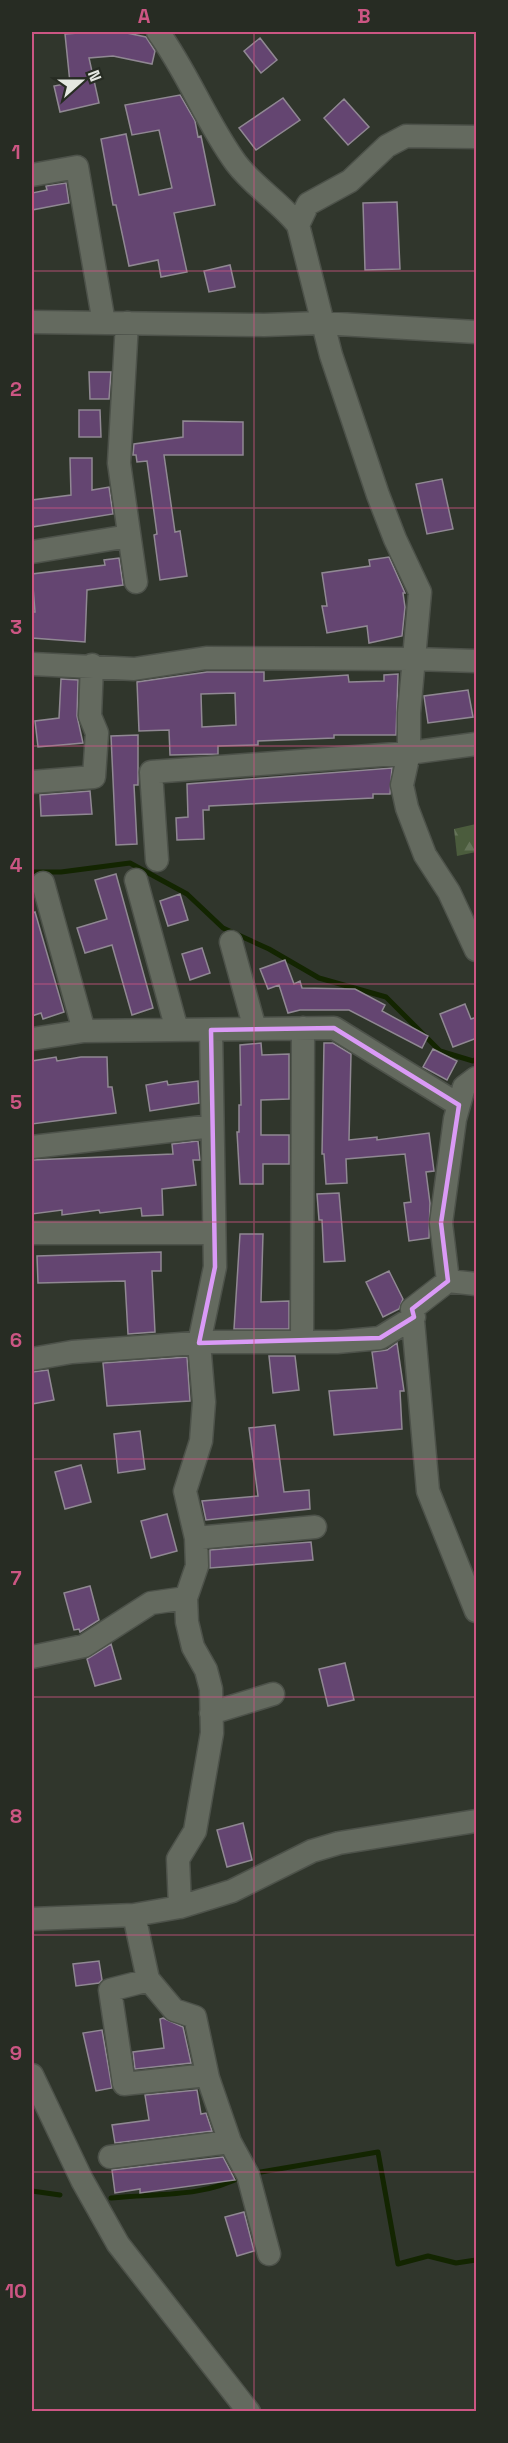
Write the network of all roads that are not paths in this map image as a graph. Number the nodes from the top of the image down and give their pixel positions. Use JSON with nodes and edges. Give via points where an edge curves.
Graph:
{"nodes":[{"id":1,"x":158,"y":32,"type":"edge"},
{"id":2,"x":477,"y":137,"type":"edge"},
{"id":3,"x":32,"y":175,"type":"edge"},
{"id":4,"x":298,"y":225,"type":"junction"},
{"id":5,"x":32,"y":322,"type":"edge"},
{"id":6,"x":104,"y":323,"type":"junction"},
{"id":7,"x":127,"y":323,"type":"junction"},
{"id":8,"x":321,"y":323,"type":"junction"},
{"id":9,"x":477,"y":332,"type":"edge"},
{"id":10,"x":129,"y":536,"type":"junction"},
{"id":11,"x":32,"y":552,"type":"edge"},
{"id":12,"x":136,"y":582,"type":"dead end"},
{"id":13,"x":414,"y":658,"type":"junction"},
{"id":14,"x":477,"y":662,"type":"edge"},
{"id":15,"x":32,"y":664,"type":"edge"},
{"id":16,"x":92,"y":665,"type":"junction"},
{"id":17,"x":477,"y":744,"type":"edge"},
{"id":18,"x":409,"y":753,"type":"junction"},
{"id":19,"x":32,"y":782,"type":"edge"},
{"id":20,"x":157,"y":860,"type":"dead end"},
{"id":21,"x":136,"y":880,"type":"dead end"},
{"id":22,"x":43,"y":883,"type":"dead end"},
{"id":23,"x":231,"y":942,"type":"dead end"},
{"id":24,"x":476,"y":946,"type":"edge"},
{"id":25,"x":303,"y":1028,"type":"junction"},
{"id":26,"x":177,"y":1029,"type":"junction"},
{"id":27,"x":255,"y":1029,"type":"junction"},
{"id":28,"x":211,"y":1030,"type":"junction"},
{"id":29,"x":84,"y":1031,"type":"junction"},
{"id":30,"x":32,"y":1039,"type":"edge"},
{"id":31,"x":477,"y":1078,"type":"edge"},
{"id":32,"x":459,"y":1105,"type":"junction"},
{"id":33,"x":212,"y":1126,"type":"junction"},
{"id":34,"x":32,"y":1147,"type":"edge"},
{"id":35,"x":32,"y":1233,"type":"edge"},
{"id":36,"x":214,"y":1233,"type":"junction"},
{"id":37,"x":447,"y":1281,"type":"junction"},
{"id":38,"x":477,"y":1284,"type":"edge"},
{"id":39,"x":414,"y":1317,"type":"junction"},
{"id":40,"x":302,"y":1342,"type":"junction"},
{"id":41,"x":199,"y":1343,"type":"junction"},
{"id":42,"x":32,"y":1359,"type":"edge"},
{"id":43,"x":315,"y":1527,"type":"dead end"},
{"id":44,"x":196,"y":1538,"type":"junction"},
{"id":45,"x":186,"y":1598,"type":"junction"},
{"id":46,"x":477,"y":1611,"type":"edge"},
{"id":47,"x":32,"y":1657,"type":"edge"},
{"id":48,"x":273,"y":1694,"type":"dead end"},
{"id":49,"x":212,"y":1713,"type":"junction"},
{"id":50,"x":477,"y":1821,"type":"edge"},
{"id":51,"x":180,"y":1907,"type":"junction"},
{"id":52,"x":134,"y":1915,"type":"junction"},
{"id":53,"x":32,"y":1919,"type":"edge"},
{"id":54,"x":149,"y":1980,"type":"junction"},
{"id":55,"x":207,"y":2074,"type":"junction"},
{"id":56,"x":32,"y":2075,"type":"edge"},
{"id":57,"x":230,"y":2142,"type":"junction"},
{"id":58,"x":110,"y":2157,"type":"dead end"},
{"id":59,"x":269,"y":2254,"type":"dead end"},
{"id":60,"x":249,"y":2412,"type":"edge"}],
"edges":[{"from":1,"to":4,"type":"street","via":[[237,165]]},
{"from":2,"to":4,"type":"street","via":[[406,136],[387,146],[350,181],[308,204]]},
{"from":3,"to":6,"type":"street","via":[[77,167]]},
{"from":4,"to":8,"type":"street"},
{"from":5,"to":6,"type":"street"},
{"from":6,"to":7,"type":"street"},
{"from":7,"to":8,"type":"street"},
{"from":7,"to":10,"type":"street","via":[[119,463]]},
{"from":8,"to":9,"type":"street"},
{"from":8,"to":13,"type":"street","via":[[378,495],[420,592]]},
{"from":10,"to":11,"type":"street"},
{"from":10,"to":12,"type":"street"},
{"from":13,"to":14,"type":"street"},
{"from":13,"to":16,"type":"street","via":[[207,658],[134,669]]},
{"from":13,"to":18,"type":"street"},
{"from":15,"to":16,"type":"street"},
{"from":16,"to":19,"type":"street","via":[[90,716],[97,734],[94,777]]},
{"from":17,"to":18,"type":"street"},
{"from":18,"to":20,"type":"street","via":[[151,772]]},
{"from":18,"to":24,"type":"street","via":[[402,785],[407,807],[425,855],[449,891]]},
{"from":21,"to":26,"type":"street"},
{"from":22,"to":29,"type":"street"},
{"from":23,"to":27,"type":"street"},
{"from":25,"to":27,"type":"street"},
{"from":25,"to":32,"type":"street","via":[[334,1028]]},
{"from":25,"to":40,"type":"street"},
{"from":26,"to":28,"type":"street"},
{"from":26,"to":29,"type":"street"},
{"from":27,"to":28,"type":"street"},
{"from":28,"to":33,"type":"street"},
{"from":29,"to":30,"type":"street"},
{"from":31,"to":32,"type":"street","via":[[464,1087]]},
{"from":32,"to":37,"type":"street","via":[[441,1223]]},
{"from":33,"to":34,"type":"street"},
{"from":33,"to":36,"type":"street"},
{"from":35,"to":36,"type":"street"},
{"from":36,"to":41,"type":"street","via":[[215,1267]]},
{"from":37,"to":38,"type":"street"},
{"from":37,"to":39,"type":"street","via":[[412,1309]]},
{"from":39,"to":40,"type":"street","via":[[380,1338]]},
{"from":39,"to":46,"type":"street","via":[[428,1491]]},
{"from":40,"to":41,"type":"street"},
{"from":41,"to":42,"type":"street","via":[[72,1352]]},
{"from":41,"to":44,"type":"street","via":[[204,1402],[201,1441],[185,1491]]},
{"from":43,"to":44,"type":"street"},
{"from":44,"to":45,"type":"street","via":[[197,1566]]},
{"from":45,"to":47,"type":"street","via":[[151,1603],[84,1646]]},
{"from":45,"to":49,"type":"street","via":[[187,1622],[193,1647],[206,1670]]},
{"from":48,"to":49,"type":"street"},
{"from":49,"to":51,"type":"street","via":[[195,1832],[178,1859]]},
{"from":50,"to":51,"type":"street","via":[[339,1843],[312,1851],[232,1891]]},
{"from":51,"to":52,"type":"street"},
{"from":52,"to":53,"type":"street"},
{"from":52,"to":54,"type":"street"},
{"from":54,"to":55,"type":"street","via":[[174,2010],[195,2018]]},
{"from":54,"to":55,"type":"street","via":[[110,1990],[124,2084]]},
{"from":55,"to":57,"type":"street"},
{"from":56,"to":60,"type":"street","via":[[82,2181],[118,2244]]},
{"from":57,"to":58,"type":"street"},
{"from":57,"to":59,"type":"street","via":[[248,2175]]}]}
